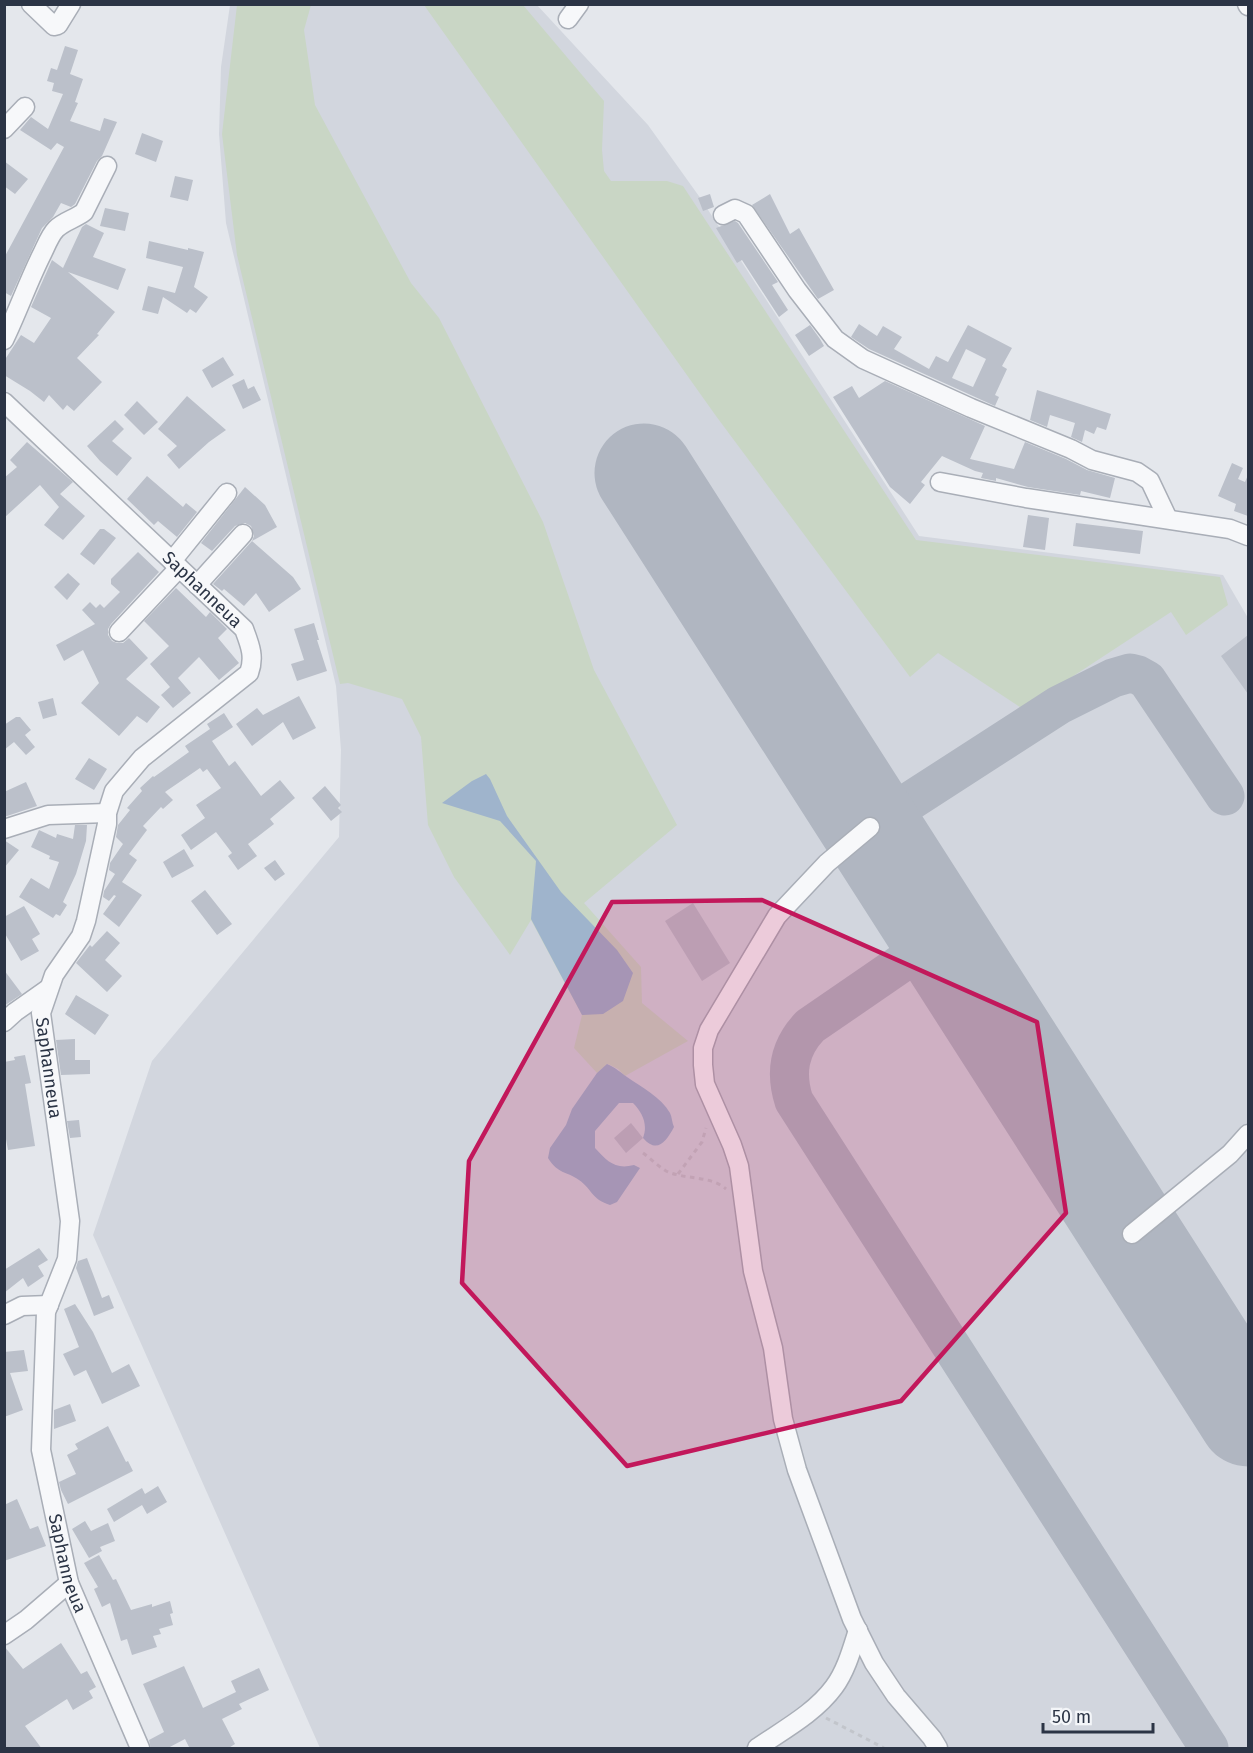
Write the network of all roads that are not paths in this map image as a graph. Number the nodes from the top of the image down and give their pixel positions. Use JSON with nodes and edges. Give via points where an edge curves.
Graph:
{"nodes":[{"id":1,"x":31,"y":4,"type":"edge"},
{"id":2,"x":71,"y":4,"type":"edge"},
{"id":3,"x":25,"y":107,"type":"dead end"},
{"id":4,"x":4,"y":129,"type":"edge"},
{"id":5,"x":107,"y":166,"type":"dead end"},
{"id":6,"x":723,"y":215,"type":"dead end"},
{"id":7,"x":4,"y":340,"type":"edge"},
{"id":8,"x":6,"y":407,"type":"edge"},
{"id":9,"x":940,"y":482,"type":"dead end"},
{"id":10,"x":227,"y":493,"type":"dead end"},
{"id":11,"x":1168,"y":519,"type":"junction"},
{"id":12,"x":243,"y":534,"type":"dead end"},
{"id":13,"x":1248,"y":536,"type":"edge"},
{"id":14,"x":176,"y":565,"type":"junction"},
{"id":15,"x":197,"y":585,"type":"junction"},
{"id":16,"x":119,"y":632,"type":"dead end"},
{"id":17,"x":106,"y":813,"type":"junction"},
{"id":18,"x":870,"y":827,"type":"dead end"},
{"id":19,"x":4,"y":829,"type":"edge"},
{"id":20,"x":49,"y":988,"type":"junction"},
{"id":21,"x":4,"y":1022,"type":"edge"},
{"id":22,"x":1248,"y":1134,"type":"edge"},
{"id":23,"x":1132,"y":1234,"type":"dead end"},
{"id":24,"x":49,"y":1305,"type":"junction"},
{"id":25,"x":4,"y":1314,"type":"edge"},
{"id":26,"x":69,"y":1582,"type":"junction"},
{"id":27,"x":858,"y":1630,"type":"junction"},
{"id":28,"x":4,"y":1635,"type":"edge"},
{"id":29,"x":140,"y":1749,"type":"edge"},
{"id":30,"x":757,"y":1749,"type":"edge"},
{"id":31,"x":938,"y":1749,"type":"edge"}],
"edges":[{"from":1,"to":2,"type":"street","via":[[54,27]]},
{"from":3,"to":4,"type":"street"},
{"from":5,"to":7,"type":"street","via":[[84,212],[54,230]]},
{"from":6,"to":11,"type":"street","via":[[735,209],[746,214],[835,339],[863,359],[1092,460],[1137,472],[1150,481]]},
{"from":8,"to":14,"type":"street","name":"Saphanneua"},
{"from":9,"to":11,"type":"street"},
{"from":10,"to":14,"type":"street"},
{"from":11,"to":13,"type":"street","via":[[1230,529]]},
{"from":12,"to":15,"type":"street"},
{"from":14,"to":15,"type":"street","name":"Saphanneua"},
{"from":14,"to":16,"type":"street"},
{"from":15,"to":17,"type":"street","name":"Saphanneua","via":[[244,629],[253,662],[249,673],[142,758],[114,791]]},
{"from":17,"to":19,"type":"street","via":[[48,815]]},
{"from":17,"to":20,"type":"street","name":"Saphanneua","via":[[86,921]]},
{"from":18,"to":27,"type":"street","via":[[827,863],[777,916],[709,1030],[703,1048],[705,1084],[739,1166],[753,1271],[773,1348],[783,1419],[797,1470]]},
{"from":20,"to":21,"type":"street"},
{"from":20,"to":24,"type":"street","name":"Saphanneua","via":[[41,1013],[70,1221],[67,1259]]},
{"from":22,"to":23,"type":"street","via":[[1230,1154]]},
{"from":24,"to":25,"type":"street","via":[[22,1306]]},
{"from":24,"to":26,"type":"street","name":"Saphanneua","via":[[41,1450]]},
{"from":26,"to":28,"type":"street"},
{"from":26,"to":29,"type":"street","name":"Saphanneua"},
{"from":27,"to":30,"type":"street","via":[[835,1686],[804,1716]]},
{"from":27,"to":31,"type":"street","via":[[896,1696]]}]}
